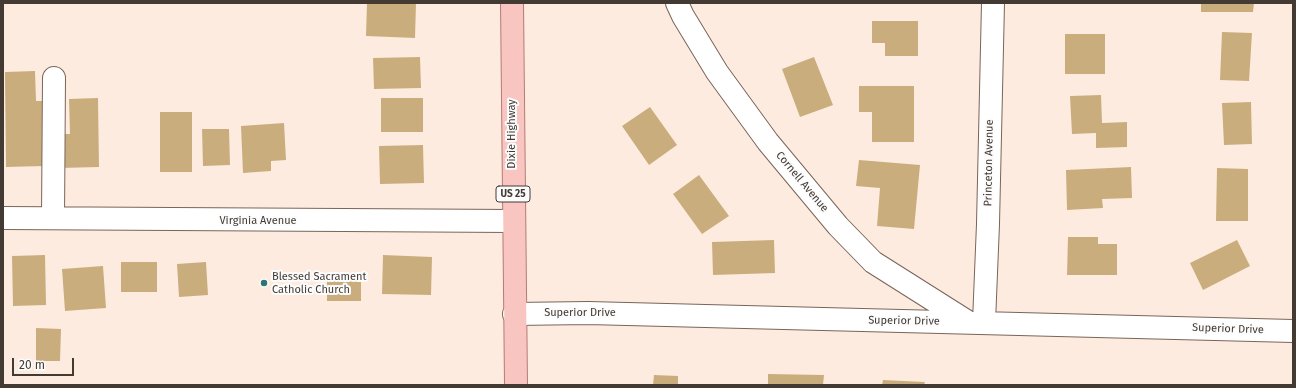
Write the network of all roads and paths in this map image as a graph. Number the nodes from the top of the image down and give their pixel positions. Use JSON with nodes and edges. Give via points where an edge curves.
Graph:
{"nodes":[{"id":1,"x":512,"y":3,"type":"edge"},
{"id":2,"x":677,"y":3,"type":"edge"},
{"id":3,"x":993,"y":3,"type":"edge"},
{"id":4,"x":54,"y":78,"type":"dead end"},
{"id":5,"x":3,"y":218,"type":"edge"},
{"id":6,"x":53,"y":218,"type":"junction"},
{"id":7,"x":513,"y":221,"type":"junction"},
{"id":8,"x":514,"y":314,"type":"junction"},
{"id":9,"x":976,"y":322,"type":"junction"},
{"id":10,"x":1293,"y":331,"type":"edge"},
{"id":11,"x":516,"y":385,"type":"edge"}],
"edges":[{"from":1,"to":7,"type":"main road","name":"Dixie Highway","number":"US 25"},
{"from":2,"to":9,"type":"street","name":"Cornell Avenue","via":[[721,78],[768,142],[838,226],[873,262]]},
{"from":3,"to":9,"type":"street","name":"Princeton Avenue","via":[[988,224]]},
{"from":4,"to":6,"type":"street"},
{"from":5,"to":6,"type":"street","name":"Virginia Avenue"},
{"from":6,"to":7,"type":"street","name":"Virginia Avenue"},
{"from":7,"to":8,"type":"main road","name":"Dixie Highway","number":"US 25"},
{"from":8,"to":9,"type":"street","name":"Superior Drive","via":[[588,313]]},
{"from":8,"to":11,"type":"main road","name":"Dixie Highway","number":"US 25"},
{"from":9,"to":10,"type":"street","name":"Superior Drive"}]}
